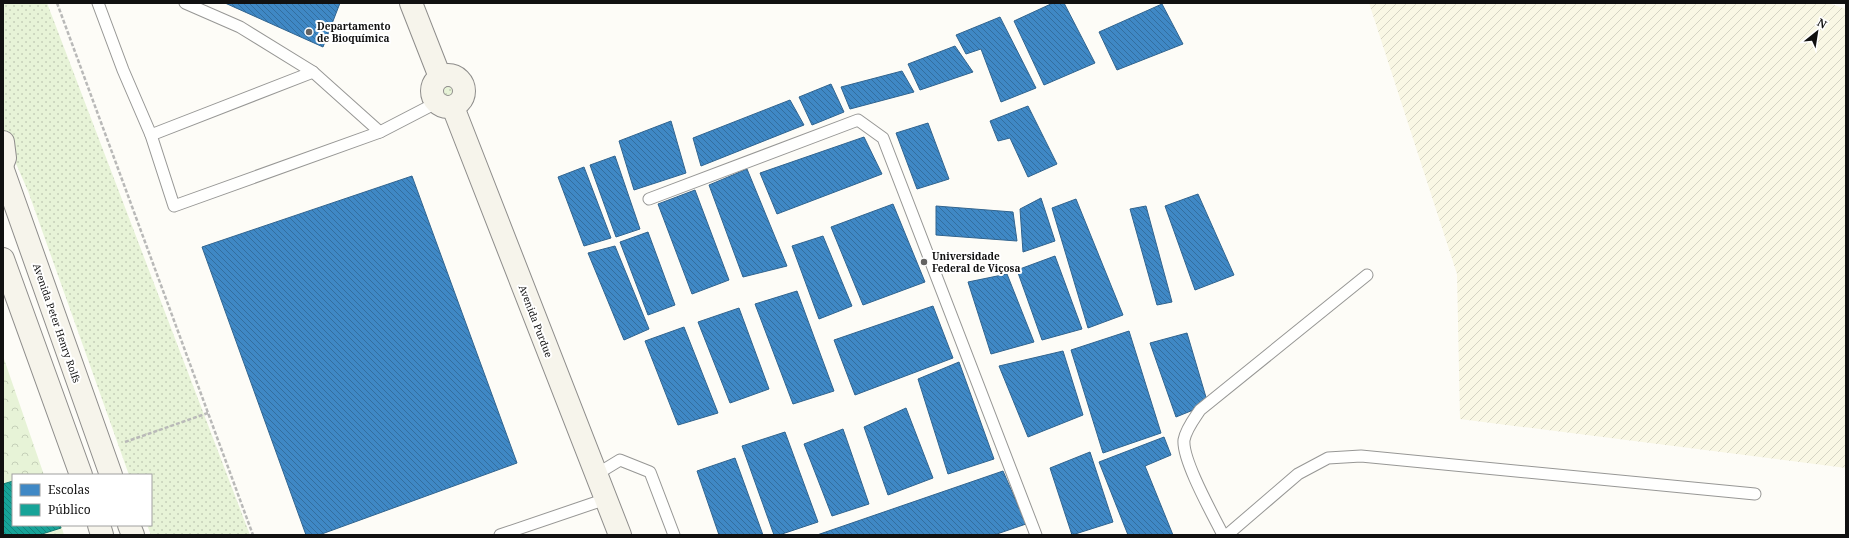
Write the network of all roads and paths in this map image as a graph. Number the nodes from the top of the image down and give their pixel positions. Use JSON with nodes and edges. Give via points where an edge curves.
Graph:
{"nodes":[{"id":1,"x":57,"y":3,"type":"edge"},
{"id":2,"x":98,"y":3,"type":"edge"},
{"id":3,"x":185,"y":3,"type":"edge"},
{"id":4,"x":411,"y":3,"type":"edge"},
{"id":5,"x":314,"y":72,"type":"junction"},
{"id":6,"x":440,"y":77,"type":"junction"},
{"id":7,"x":444,"y":105,"type":"junction"},
{"id":8,"x":380,"y":132,"type":"junction"},
{"id":9,"x":151,"y":135,"type":"junction"},
{"id":10,"x":3,"y":142,"type":"edge"},
{"id":11,"x":3,"y":164,"type":"edge"},
{"id":12,"x":3,"y":170,"type":"edge"},
{"id":13,"x":649,"y":199,"type":"dead end"},
{"id":14,"x":3,"y":259,"type":"edge"},
{"id":15,"x":1366,"y":275,"type":"dead end"},
{"id":16,"x":208,"y":413,"type":"junction"},
{"id":17,"x":102,"y":450,"type":"junction"},
{"id":18,"x":81,"y":474,"type":"edge"},
{"id":19,"x":111,"y":474,"type":"edge"},
{"id":20,"x":597,"y":474,"type":"junction"},
{"id":21,"x":1756,"y":494,"type":"dead end"},
{"id":22,"x":606,"y":499,"type":"junction"},
{"id":23,"x":253,"y":535,"type":"edge"},
{"id":24,"x":500,"y":535,"type":"edge"},
{"id":25,"x":620,"y":535,"type":"edge"},
{"id":26,"x":674,"y":535,"type":"edge"},
{"id":27,"x":1036,"y":535,"type":"edge"},
{"id":28,"x":1222,"y":535,"type":"edge"},
{"id":29,"x":1226,"y":535,"type":"edge"}],
"edges":[{"from":1,"to":16,"type":"path"},
{"from":2,"to":9,"type":"lane"},
{"from":3,"to":5,"type":"lane","via":[[240,28]]},
{"from":4,"to":6,"type":"street"},
{"from":5,"to":8,"type":"lane"},
{"from":5,"to":9,"type":"lane"},
{"from":6,"to":7,"type":"street","via":[[431,88],[431,93]]},
{"from":6,"to":7,"type":"street","via":[[455,76],[463,85],[464,96],[458,104]]},
{"from":7,"to":8,"type":"lane"},
{"from":7,"to":20,"type":"street","name":"Avenida Purdue"},
{"from":8,"to":9,"type":"lane","via":[[174,206]]},
{"from":10,"to":11,"type":"street"},
{"from":12,"to":17,"type":"street","name":"Avenida Peter Henry Rolfs"},
{"from":13,"to":27,"type":"lane","via":[[858,120],[883,138]]},
{"from":14,"to":18,"type":"street"},
{"from":15,"to":28,"type":"lane","via":[[1200,410],[1189,426],[1184,440],[1187,458]]},
{"from":16,"to":17,"type":"path"},
{"from":16,"to":23,"type":"path"},
{"from":17,"to":19,"type":"street","name":"Avenida Peter Henry Rolfs"},
{"from":20,"to":22,"type":"street","name":"Avenida Purdue"},
{"from":20,"to":26,"type":"lane","via":[[620,460],[650,472]]},
{"from":21,"to":29,"type":"lane","via":[[1361,456],[1328,458],[1298,474]]},
{"from":22,"to":24,"type":"lane"},
{"from":22,"to":25,"type":"street","name":"Avenida Purdue"}]}
